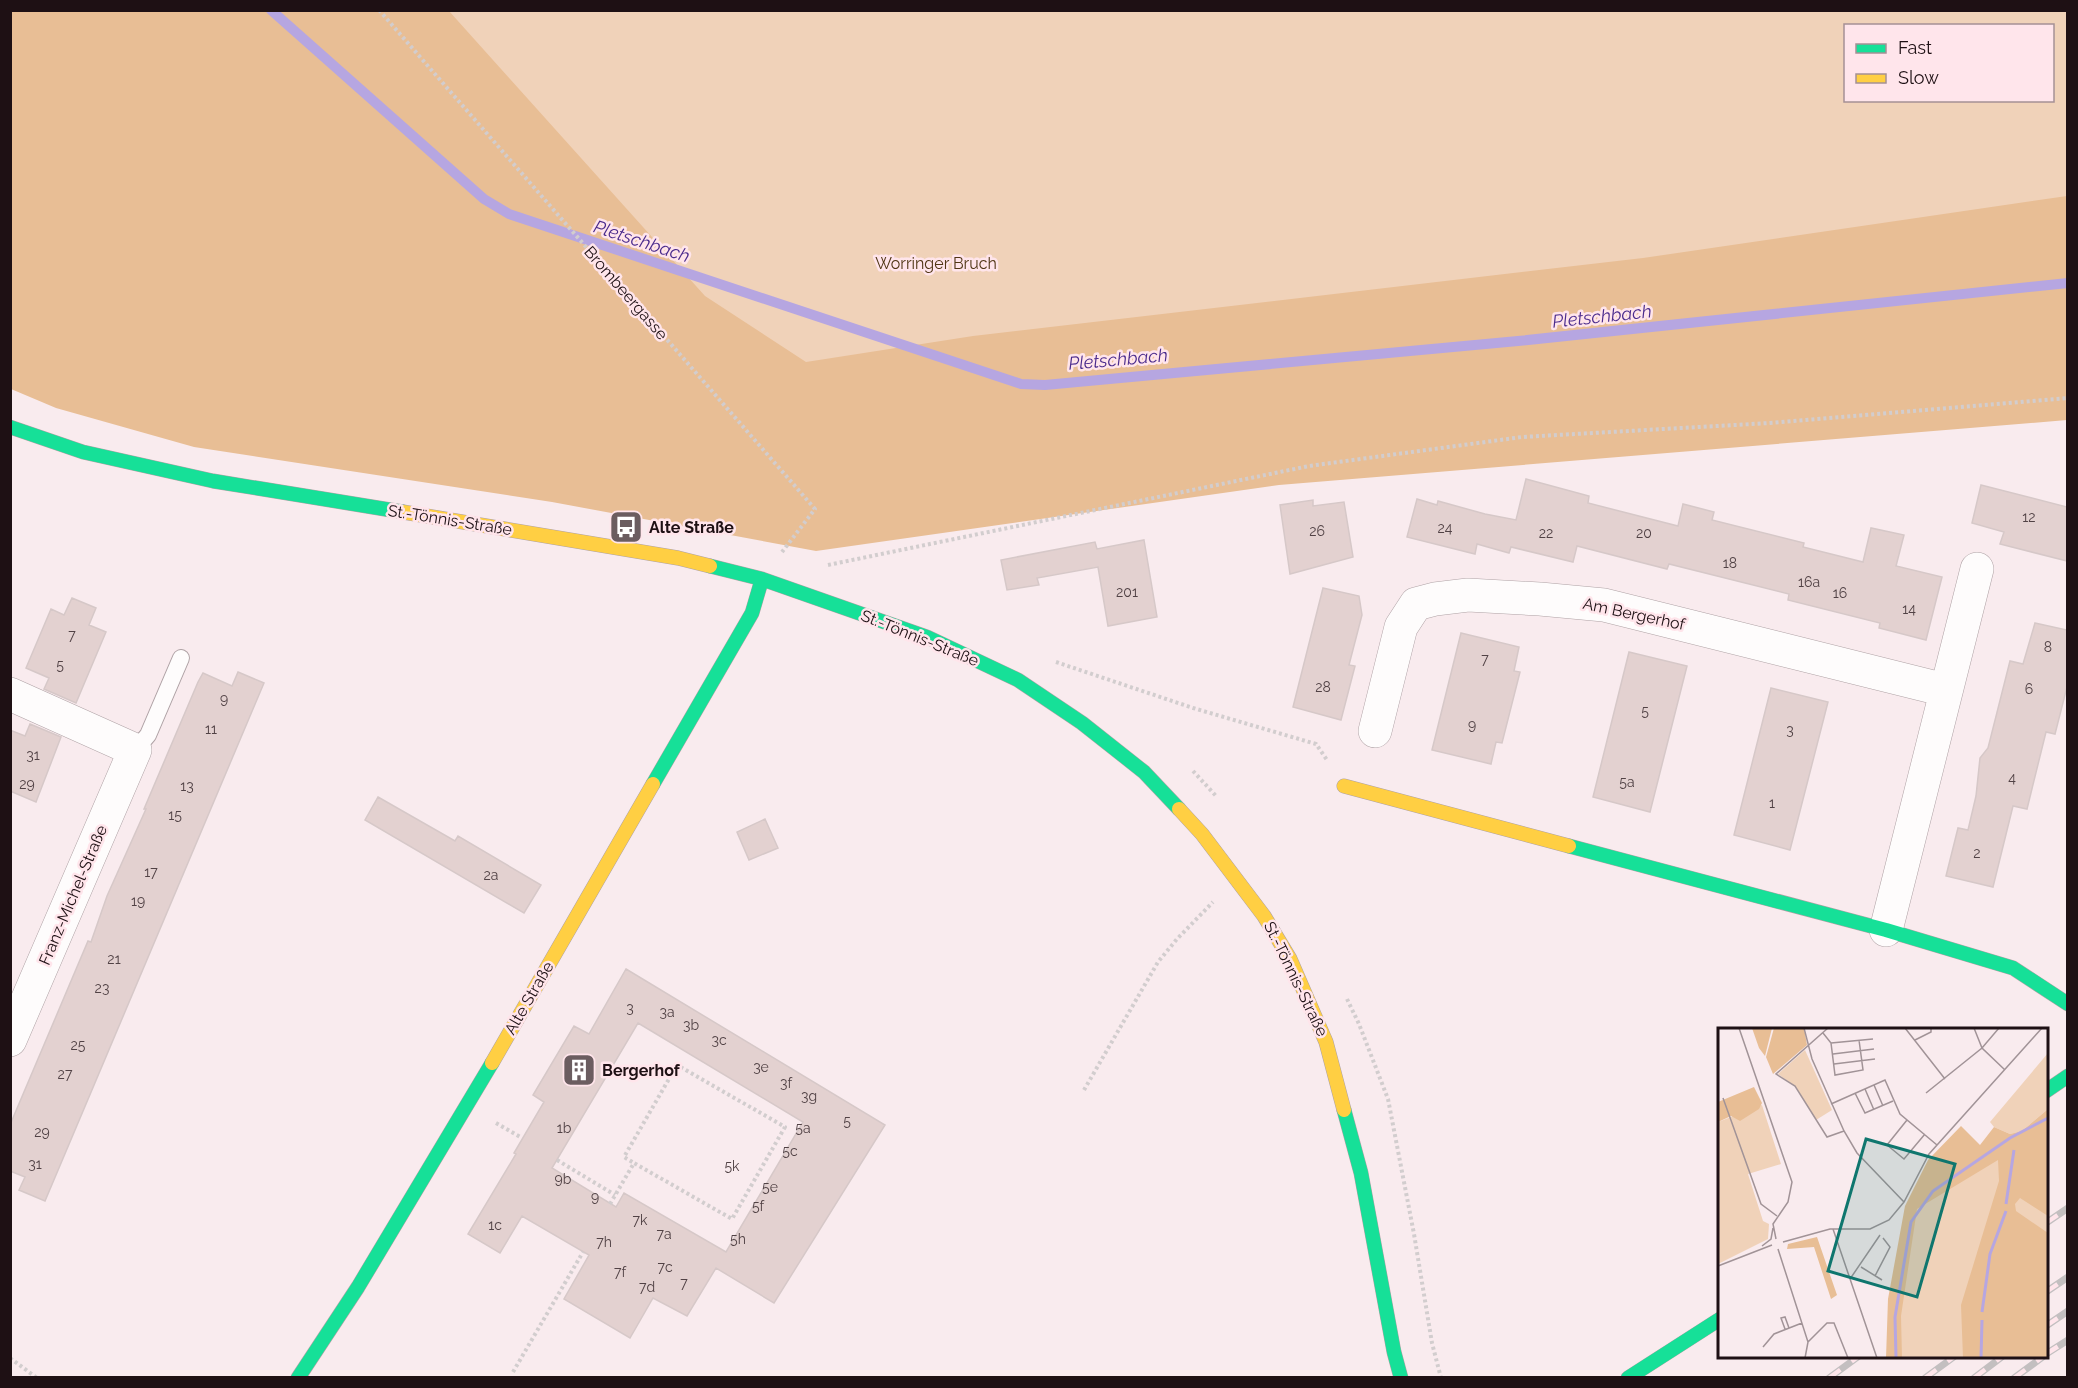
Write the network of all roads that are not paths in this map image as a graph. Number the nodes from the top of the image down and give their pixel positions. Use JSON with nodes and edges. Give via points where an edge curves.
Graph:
{"nodes":[{"id":1,"x":10,"y":427,"type":"edge"},
{"id":2,"x":1977,"y":569,"type":"dead end"},
{"id":3,"x":762,"y":579,"type":"junction"},
{"id":4,"x":181,"y":658,"type":"dead end"},
{"id":5,"x":1945,"y":690,"type":"junction"},
{"id":6,"x":10,"y":694,"type":"edge"},
{"id":7,"x":1375,"y":731,"type":"dead end"},
{"id":8,"x":135,"y":750,"type":"junction"},
{"id":9,"x":1344,"y":786,"type":"road end"},
{"id":10,"x":1886,"y":930,"type":"junction"},
{"id":11,"x":2067,"y":1004,"type":"edge"},
{"id":12,"x":10,"y":1040,"type":"edge"},
{"id":13,"x":2067,"y":1076,"type":"edge"},
{"id":14,"x":2048,"y":1090,"type":"edge"},
{"id":15,"x":1718,"y":1320,"type":"edge"},
{"id":16,"x":298,"y":1377,"type":"edge"},
{"id":17,"x":1401,"y":1377,"type":"edge"},
{"id":18,"x":1628,"y":1377,"type":"edge"}],
"edges":[{"from":1,"to":3,"type":"main road","name":"St.-Tönnis-Straße","via":[[83,452],[213,481],[678,558]]},
{"from":2,"to":5,"type":"street"},
{"from":3,"to":16,"type":"main road","name":"Alte Straße","via":[[752,613],[485,1074],[358,1287]]},
{"from":3,"to":17,"type":"main road","name":"St.-Tönnis-Straße","via":[[927,637],[1018,680],[1082,723],[1144,772],[1202,834],[1238,879],[1290,959],[1326,1042],[1361,1173]]},
{"from":4,"to":8,"type":"lane","name":"Franz-Michel-Straße","via":[[148,735]]},
{"from":5,"to":7,"type":"street","name":"Am Bergerhof","via":[[1604,605],[1468,595],[1416,604],[1401,627]]},
{"from":5,"to":10,"type":"street"},
{"from":6,"to":8,"type":"street"},
{"from":8,"to":12,"type":"street","name":"Franz-Michel-Straße"},
{"from":9,"to":10,"type":"main road"},
{"from":10,"to":11,"type":"main road","via":[[2013,968]]},
{"from":13,"to":14,"type":"main road"},
{"from":15,"to":18,"type":"main road"}]}
